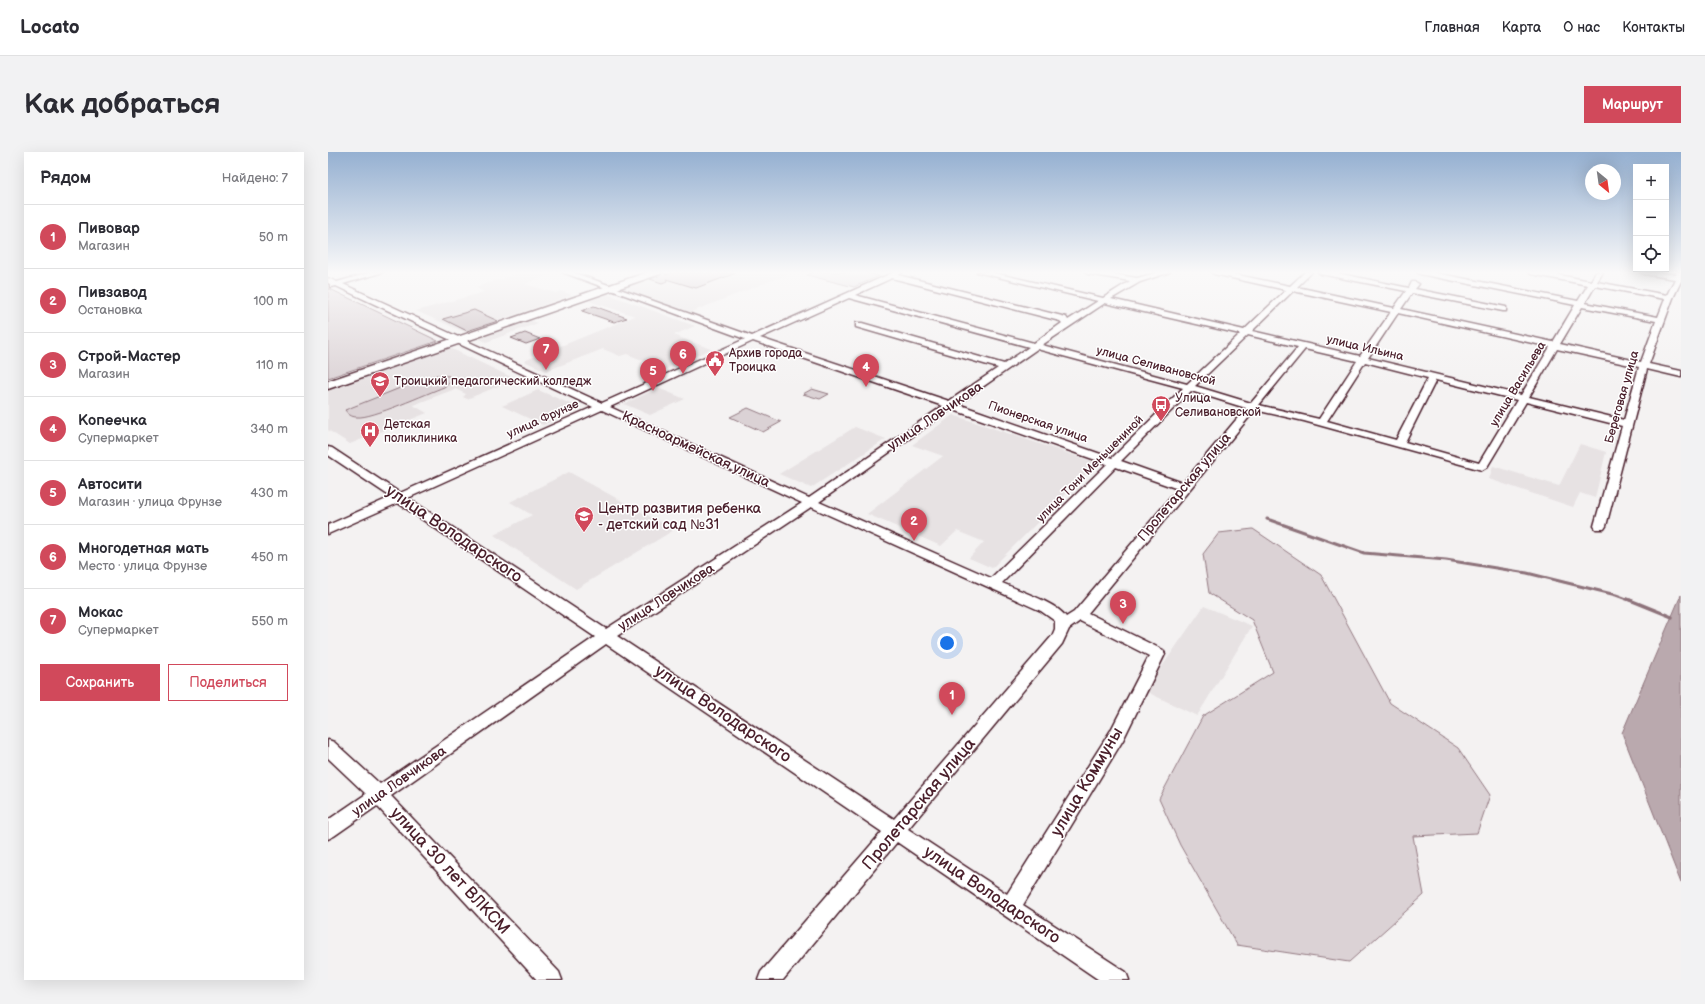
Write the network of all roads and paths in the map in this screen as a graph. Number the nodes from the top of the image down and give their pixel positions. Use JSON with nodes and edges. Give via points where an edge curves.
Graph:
{"nodes":[{"id":1,"x":394,"y":311,"type":"edge"},
{"id":2,"x":543,"y":311,"type":"edge"},
{"id":3,"x":673,"y":311,"type":"edge"},
{"id":4,"x":812,"y":311,"type":"edge"},
{"id":5,"x":903,"y":311,"type":"edge"},
{"id":6,"x":1028,"y":311,"type":"edge"},
{"id":7,"x":1084,"y":311,"type":"edge"},
{"id":8,"x":1150,"y":311,"type":"edge"},
{"id":9,"x":1268,"y":311,"type":"edge"},
{"id":10,"x":1395,"y":311,"type":"joint"},
{"id":11,"x":1576,"y":311,"type":"edge"},
{"id":12,"x":1614,"y":311,"type":"edge"},
{"id":13,"x":1664,"y":311,"type":"edge"},
{"id":14,"x":1068,"y":320,"type":"junction"},
{"id":15,"x":1661,"y":320,"type":"junction"},
{"id":16,"x":859,"y":325,"type":"dead end"},
{"id":17,"x":1245,"y":332,"type":"junction"},
{"id":18,"x":751,"y":338,"type":"junction"},
{"id":19,"x":457,"y":340,"type":"junction"},
{"id":20,"x":1554,"y":345,"type":"junction"},
{"id":21,"x":1303,"y":346,"type":"junction"},
{"id":22,"x":1034,"y":347,"type":"junction"},
{"id":23,"x":1362,"y":359,"type":"junction"},
{"id":24,"x":1644,"y":365,"type":"junction"},
{"id":25,"x":1006,"y":367,"type":"junction"},
{"id":26,"x":1681,"y":374,"type":"edge"},
{"id":27,"x":1433,"y":376,"type":"junction"},
{"id":28,"x":328,"y":385,"type":"edge"},
{"id":29,"x":1189,"y":387,"type":"junction"},
{"id":30,"x":1523,"y":398,"type":"junction"},
{"id":31,"x":950,"y":405,"type":"junction"},
{"id":32,"x":602,"y":406,"type":"junction"},
{"id":33,"x":1252,"y":406,"type":"junction"},
{"id":34,"x":1321,"y":423,"type":"junction"},
{"id":35,"x":1627,"y":424,"type":"junction"},
{"id":36,"x":1399,"y":444,"type":"junction"},
{"id":37,"x":328,"y":450,"type":"edge"},
{"id":38,"x":1114,"y":463,"type":"junction"},
{"id":39,"x":1482,"y":467,"type":"joint"},
{"id":40,"x":1184,"y":487,"type":"junction"},
{"id":41,"x":399,"y":498,"type":"junction"},
{"id":42,"x":811,"y":502,"type":"junction"},
{"id":43,"x":1600,"y":526,"type":"dead end"},
{"id":44,"x":328,"y":530,"type":"edge"},
{"id":45,"x":993,"y":584,"type":"junction"},
{"id":46,"x":1079,"y":615,"type":"junction"},
{"id":47,"x":1062,"y":623,"type":"junction"},
{"id":48,"x":607,"y":636,"type":"junction"},
{"id":49,"x":328,"y":748,"type":"edge"},
{"id":50,"x":379,"y":795,"type":"junction"},
{"id":51,"x":328,"y":830,"type":"edge"},
{"id":52,"x":896,"y":831,"type":"junction"},
{"id":53,"x":1010,"y":908,"type":"junction"},
{"id":54,"x":551,"y":980,"type":"edge"},
{"id":55,"x":769,"y":980,"type":"edge"},
{"id":56,"x":1118,"y":980,"type":"edge"}],
"edges":[{"from":1,"to":19,"type":"street","name":"Красноармейская улица"},
{"from":2,"to":19,"type":"main road"},
{"from":3,"to":18,"type":"street","name":"Пионерская улица"},
{"from":4,"to":18,"type":"street","name":"улица Фрунзе"},
{"from":5,"to":22,"type":"street","name":"улица Селивановской"},
{"from":6,"to":14,"type":"street"},
{"from":7,"to":14,"type":"street","name":"улица Ловчикова"},
{"from":8,"to":17,"type":"street","name":"улица Ильина"},
{"from":9,"to":17,"type":"street","name":"улица Тони Меньшениной"},
{"from":10,"to":20,"type":"street"},
{"from":10,"to":23,"type":"street"},
{"from":11,"to":20,"type":"street","name":"улица Васильева"},
{"from":12,"to":15,"type":"street"},
{"from":13,"to":15,"type":"street","name":"Береговая улица"},
{"from":14,"to":22,"type":"street","name":"улица Ловчикова"},
{"from":15,"to":24,"type":"street","name":"Береговая улица"},
{"from":16,"to":25,"type":"street","name":"улица Ловчикова"},
{"from":17,"to":21,"type":"street","name":"улица Ильина"},
{"from":17,"to":29,"type":"street","name":"улица Тони Меньшениной"},
{"from":18,"to":31,"type":"street","name":"Пионерская улица"},
{"from":18,"to":32,"type":"street","name":"улица Фрунзе"},
{"from":19,"to":28,"type":"main road"},
{"from":19,"to":32,"type":"street","name":"Красноармейская улица"},
{"from":20,"to":24,"type":"street"},
{"from":20,"to":30,"type":"street","name":"улица Васильева"},
{"from":21,"to":23,"type":"street","name":"улица Ильина"},
{"from":21,"to":33,"type":"street","name":"Пролетарская улица"},
{"from":22,"to":25,"type":"street","name":"улица Ловчикова"},
{"from":22,"to":29,"type":"street","name":"улица Селивановской"},
{"from":23,"to":27,"type":"street","name":"улица Ильина"},
{"from":23,"to":34,"type":"street"},
{"from":24,"to":26,"type":"street"},
{"from":24,"to":35,"type":"street","name":"Береговая улица"},
{"from":25,"to":31,"type":"street","name":"улица Ловчикова"},
{"from":27,"to":30,"type":"street","name":"улица Ильина"},
{"from":27,"to":36,"type":"street"},
{"from":29,"to":33,"type":"street","name":"улица Селивановской"},
{"from":29,"to":38,"type":"street","name":"улица Тони Меньшениной"},
{"from":30,"to":35,"type":"street","name":"улица Ильина"},
{"from":30,"to":39,"type":"street","name":"улица Васильева"},
{"from":31,"to":38,"type":"street","name":"Пионерская улица"},
{"from":31,"to":42,"type":"street","name":"улица Ловчикова"},
{"from":32,"to":41,"type":"street","name":"улица Фрунзе"},
{"from":32,"to":42,"type":"street","name":"Красноармейская улица"},
{"from":33,"to":34,"type":"street","name":"улица Селивановской"},
{"from":33,"to":40,"type":"street","name":"Пролетарская улица"},
{"from":34,"to":36,"type":"street","name":"улица Селивановской"},
{"from":35,"to":43,"type":"street","name":"Береговая улица"},
{"from":36,"to":39,"type":"street","name":"улица Селивановской"},
{"from":37,"to":41,"type":"street","name":"улица Володарского"},
{"from":38,"to":40,"type":"street","name":"Пионерская улица"},
{"from":38,"to":45,"type":"street","name":"улица Тони Меньшениной"},
{"from":40,"to":46,"type":"street","name":"Пролетарская улица"},
{"from":41,"to":44,"type":"street","name":"улица Фрунзе"},
{"from":41,"to":48,"type":"street","name":"улица Володарского"},
{"from":42,"to":45,"type":"street","name":"Красноармейская улица"},
{"from":42,"to":48,"type":"street","name":"улица Ловчикова"},
{"from":45,"to":47,"type":"street","name":"Красноармейская улица","via":[[1054,612]]},
{"from":46,"to":47,"type":"street","name":"Пролетарская улица"},
{"from":46,"to":53,"type":"street","name":"улица Коммуны","via":[[1158,654],[1118,735]]},
{"from":47,"to":52,"type":"street","name":"Пролетарская улица","via":[[1062,632],[1056,640]]},
{"from":48,"to":50,"type":"street","name":"улица Ловчикова"},
{"from":48,"to":52,"type":"street","name":"улица Володарского"},
{"from":49,"to":50,"type":"street","name":"улица 30 лет ВЛКСМ"},
{"from":50,"to":51,"type":"street","name":"улица Ловчикова"},
{"from":50,"to":54,"type":"street","name":"улица 30 лет ВЛКСМ"},
{"from":52,"to":53,"type":"street","name":"улица Володарского"},
{"from":52,"to":55,"type":"street","name":"Пролетарская улица"},
{"from":53,"to":56,"type":"street","name":"улица Володарского"}]}
